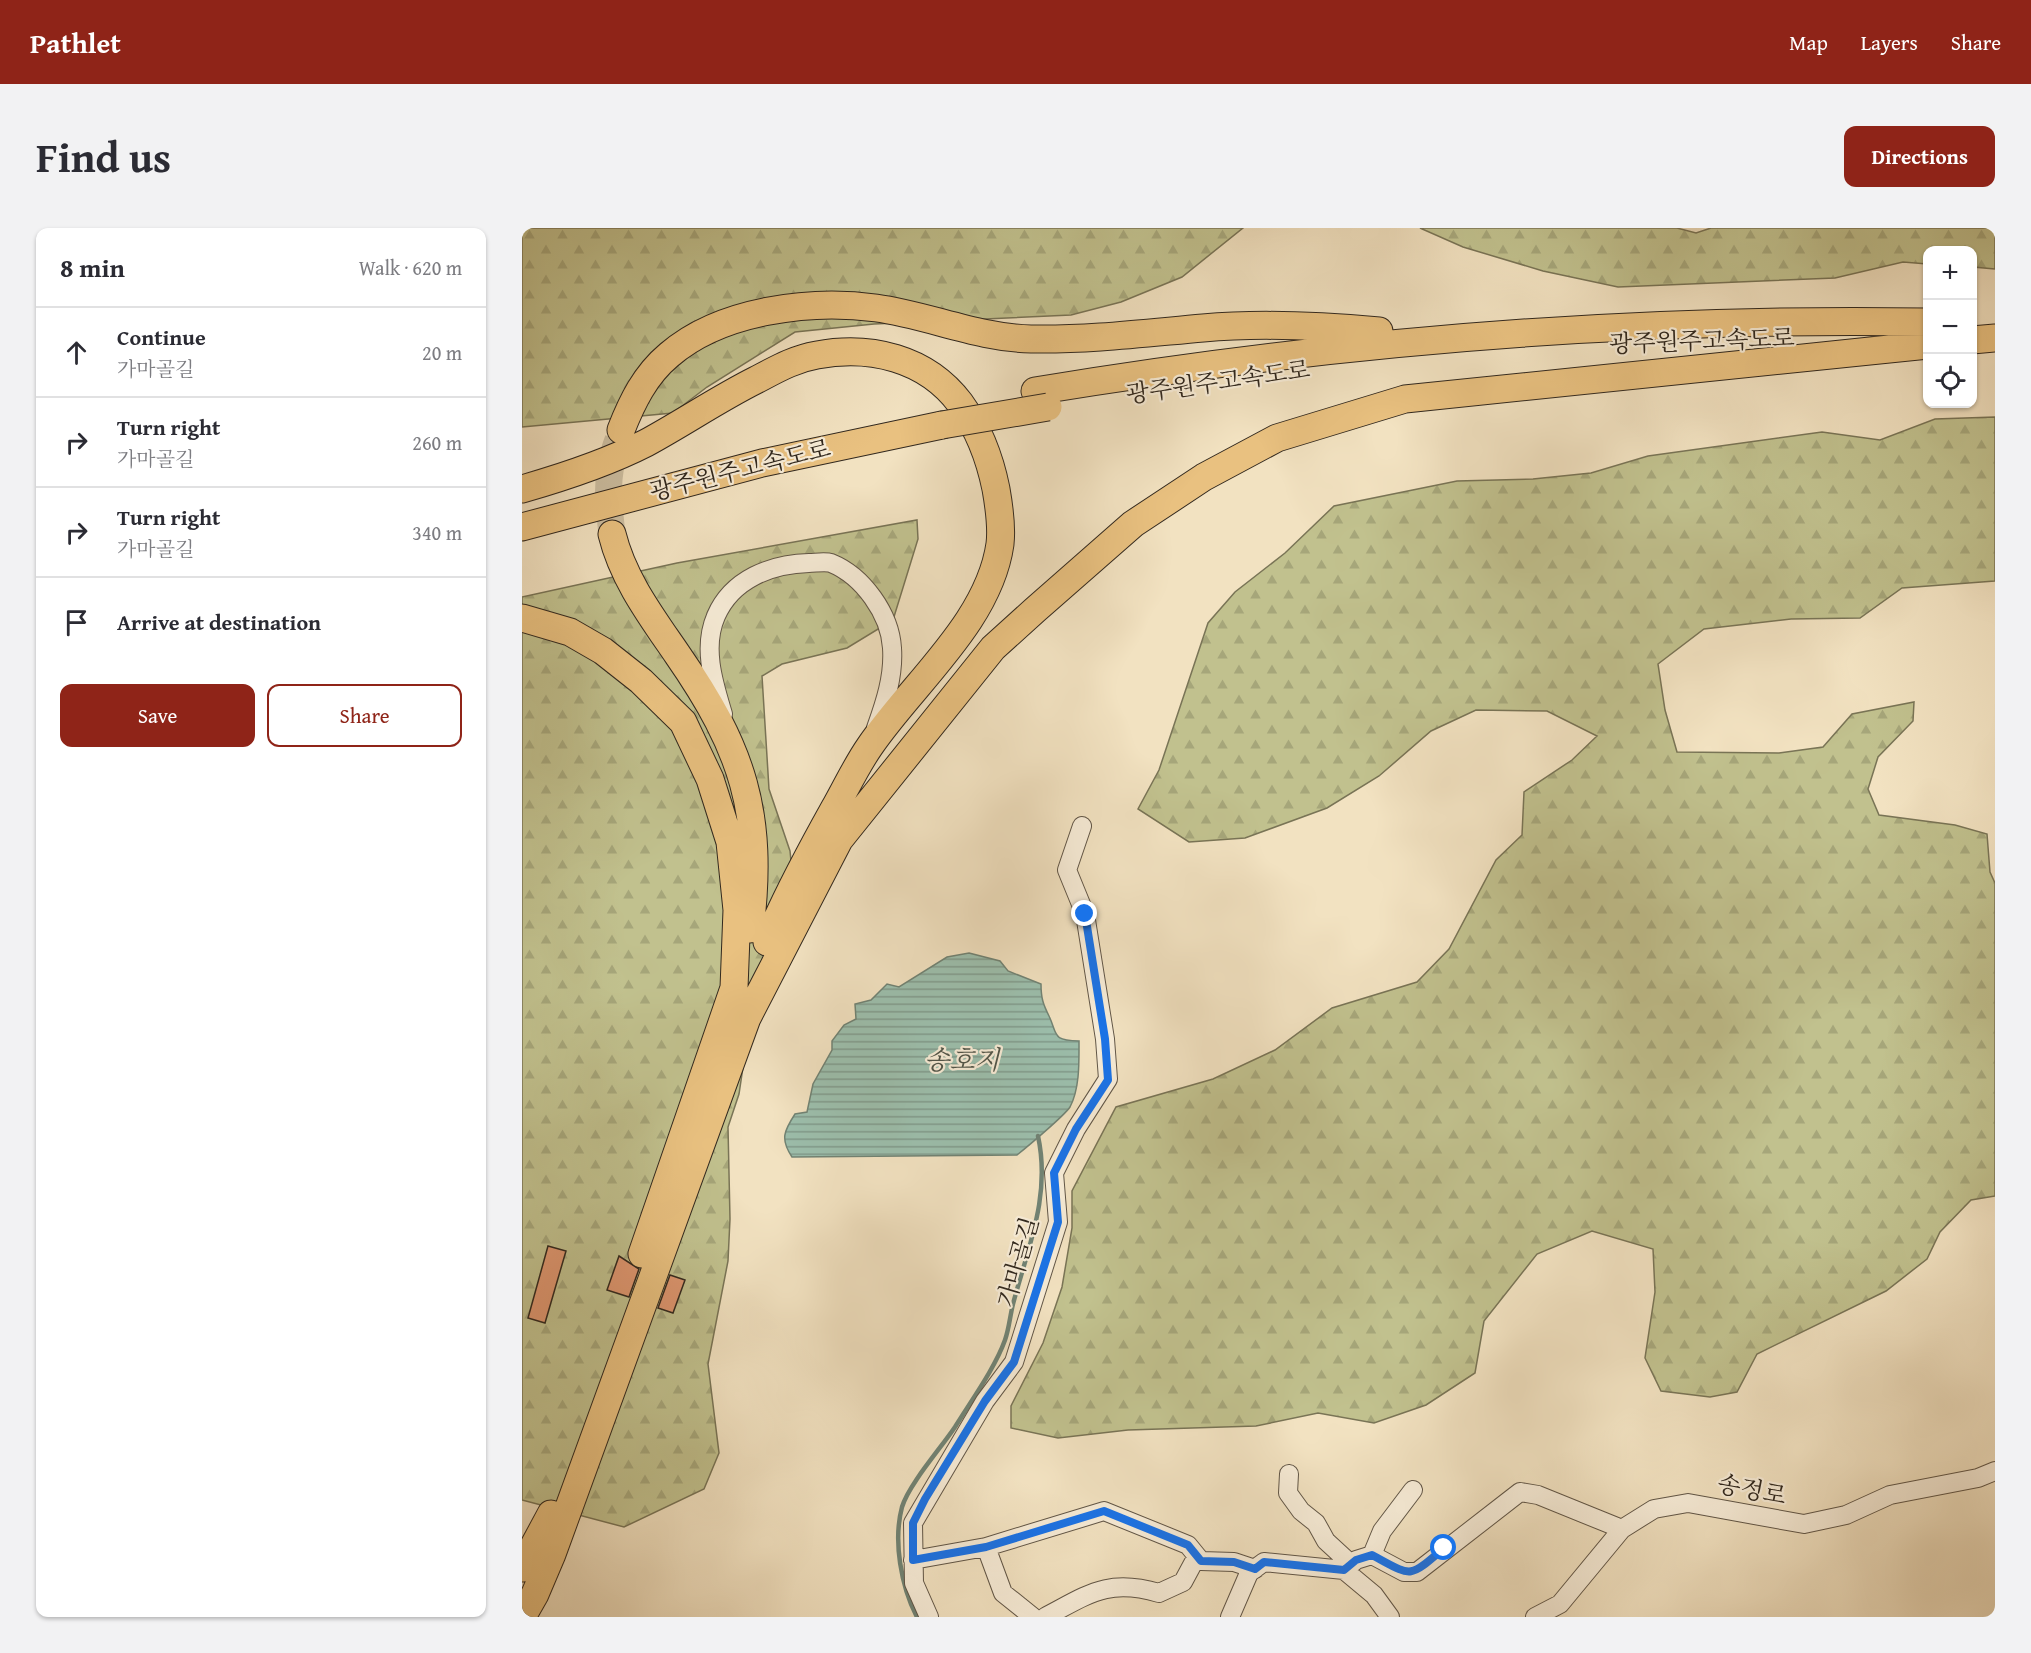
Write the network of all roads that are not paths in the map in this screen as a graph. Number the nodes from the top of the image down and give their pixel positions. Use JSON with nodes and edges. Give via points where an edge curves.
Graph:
{"nodes":[{"id":1,"x":1923,"y":322,"type":"edge"},
{"id":2,"x":1977,"y":323,"type":"edge"},
{"id":3,"x":1995,"y":323,"type":"edge"},
{"id":4,"x":1452,"y":337,"type":"junction"},
{"id":5,"x":1923,"y":337,"type":"edge"},
{"id":6,"x":1995,"y":338,"type":"edge"},
{"id":7,"x":1977,"y":339,"type":"edge"},
{"id":8,"x":1923,"y":346,"type":"edge"},
{"id":9,"x":1042,"y":399,"type":"junction"},
{"id":10,"x":941,"y":416,"type":"junction"},
{"id":11,"x":621,"y":430,"type":"tunnel mouth"},
{"id":12,"x":522,"y":489,"type":"edge"},
{"id":13,"x":522,"y":509,"type":"edge"},
{"id":14,"x":522,"y":527,"type":"edge"},
{"id":15,"x":612,"y":534,"type":"tunnel mouth"},
{"id":16,"x":522,"y":618,"type":"edge"},
{"id":17,"x":732,"y":747,"type":"junction"},
{"id":18,"x":869,"y":747,"type":"junction"},
{"id":19,"x":1082,"y":826,"type":"dead end"},
{"id":20,"x":734,"y":988,"type":"junction"},
{"id":21,"x":747,"y":1018,"type":"junction"},
{"id":22,"x":1995,"y":1471,"type":"edge"},
{"id":23,"x":1289,"y":1474,"type":"dead end"},
{"id":24,"x":1413,"y":1490,"type":"dead end"},
{"id":25,"x":1622,"y":1529,"type":"junction"},
{"id":26,"x":986,"y":1547,"type":"junction"},
{"id":27,"x":1372,"y":1555,"type":"junction"},
{"id":28,"x":1197,"y":1556,"type":"junction"},
{"id":29,"x":913,"y":1560,"type":"junction"},
{"id":30,"x":1347,"y":1567,"type":"junction"},
{"id":31,"x":522,"y":1568,"type":"edge"},
{"id":32,"x":1255,"y":1569,"type":"junction"},
{"id":33,"x":522,"y":1617,"type":"edge"},
{"id":34,"x":929,"y":1617,"type":"edge"},
{"id":35,"x":1033,"y":1617,"type":"edge"},
{"id":36,"x":1045,"y":1617,"type":"edge"},
{"id":37,"x":1230,"y":1617,"type":"edge"},
{"id":38,"x":1390,"y":1617,"type":"edge"},
{"id":39,"x":1535,"y":1617,"type":"edge"}],
"edges":[{"from":1,"to":4,"type":"highway","name":"광주원주고속도로","via":[[1662,323]]},
{"from":2,"to":3,"type":"highway"},
{"from":4,"to":9,"type":"highway","name":"광주원주고속도로","via":[[1239,359]]},
{"from":4,"to":11,"type":"highway","via":[[1338,327],[1205,327],[1124,336],[1029,339],[974,331],[877,308],[809,305],[768,310],[722,325],[670,354],[634,397]]},
{"from":5,"to":9,"type":"highway","name":"광주원주고속도로","via":[[1719,340],[1486,352]]},
{"from":6,"to":7,"type":"highway"},
{"from":8,"to":21,"type":"highway","via":[[1405,399],[1276,438],[1204,477],[1133,524],[993,648],[839,840]]},
{"from":9,"to":10,"type":"highway","name":"광주원주고속도로"},
{"from":10,"to":13,"type":"highway","name":"광주원주고속도로","via":[[693,463]]},
{"from":10,"to":14,"type":"highway","name":"광주원주고속도로"},
{"from":12,"to":18,"type":"highway","via":[[579,472],[646,443],[788,361],[844,351],[871,352],[903,360],[929,373],[969,415],[987,453],[998,502],[1000,542],[983,598]]},
{"from":15,"to":17,"type":"highway","via":[[619,562]]},
{"from":16,"to":20,"type":"highway","via":[[570,632],[603,651],[641,681],[682,722],[710,779],[730,842],[737,910]]},
{"from":17,"to":18,"type":"street","via":[[710,667],[716,617],[731,593],[749,577],[788,563],[830,562],[866,587],[882,613],[892,647],[889,686]]},
{"from":17,"to":20,"type":"highway","via":[[750,808],[756,876],[750,929]]},
{"from":18,"to":21,"type":"highway","via":[[803,864],[767,940]]},
{"from":19,"to":29,"type":"street","name":"가마골길","via":[[1067,870],[1085,914],[1108,1080],[1076,1129],[1054,1173],[1058,1222],[1014,1362],[985,1401],[925,1499],[913,1523]]},
{"from":20,"to":31,"type":"highway","via":[[549,1521]]},
{"from":21,"to":33,"type":"highway","via":[[552,1554]]},
{"from":22,"to":25,"type":"street","name":"송정로","via":[[1978,1478],[1890,1495],[1846,1515],[1804,1524],[1688,1503],[1654,1509]]},
{"from":23,"to":30,"type":"street","via":[[1288,1493],[1316,1523]]},
{"from":24,"to":27,"type":"street","via":[[1382,1531]]},
{"from":25,"to":27,"type":"street","via":[[1538,1495],[1520,1492],[1417,1572],[1404,1572]]},
{"from":25,"to":39,"type":"street","name":"송정로","via":[[1560,1604]]},
{"from":26,"to":28,"type":"street","via":[[1104,1511],[1188,1545]]},
{"from":26,"to":29,"type":"street"},
{"from":26,"to":35,"type":"street","via":[[1003,1593]]},
{"from":27,"to":30,"type":"street"},
{"from":28,"to":32,"type":"street","via":[[1201,1561],[1234,1562]]},
{"from":28,"to":36,"type":"street","via":[[1183,1582],[1159,1593],[1109,1586]]},
{"from":29,"to":34,"type":"street","name":"가마골길","via":[[914,1582]]},
{"from":30,"to":32,"type":"street","via":[[1264,1562]]},
{"from":30,"to":38,"type":"street"},
{"from":32,"to":37,"type":"street","via":[[1249,1573]]}]}
